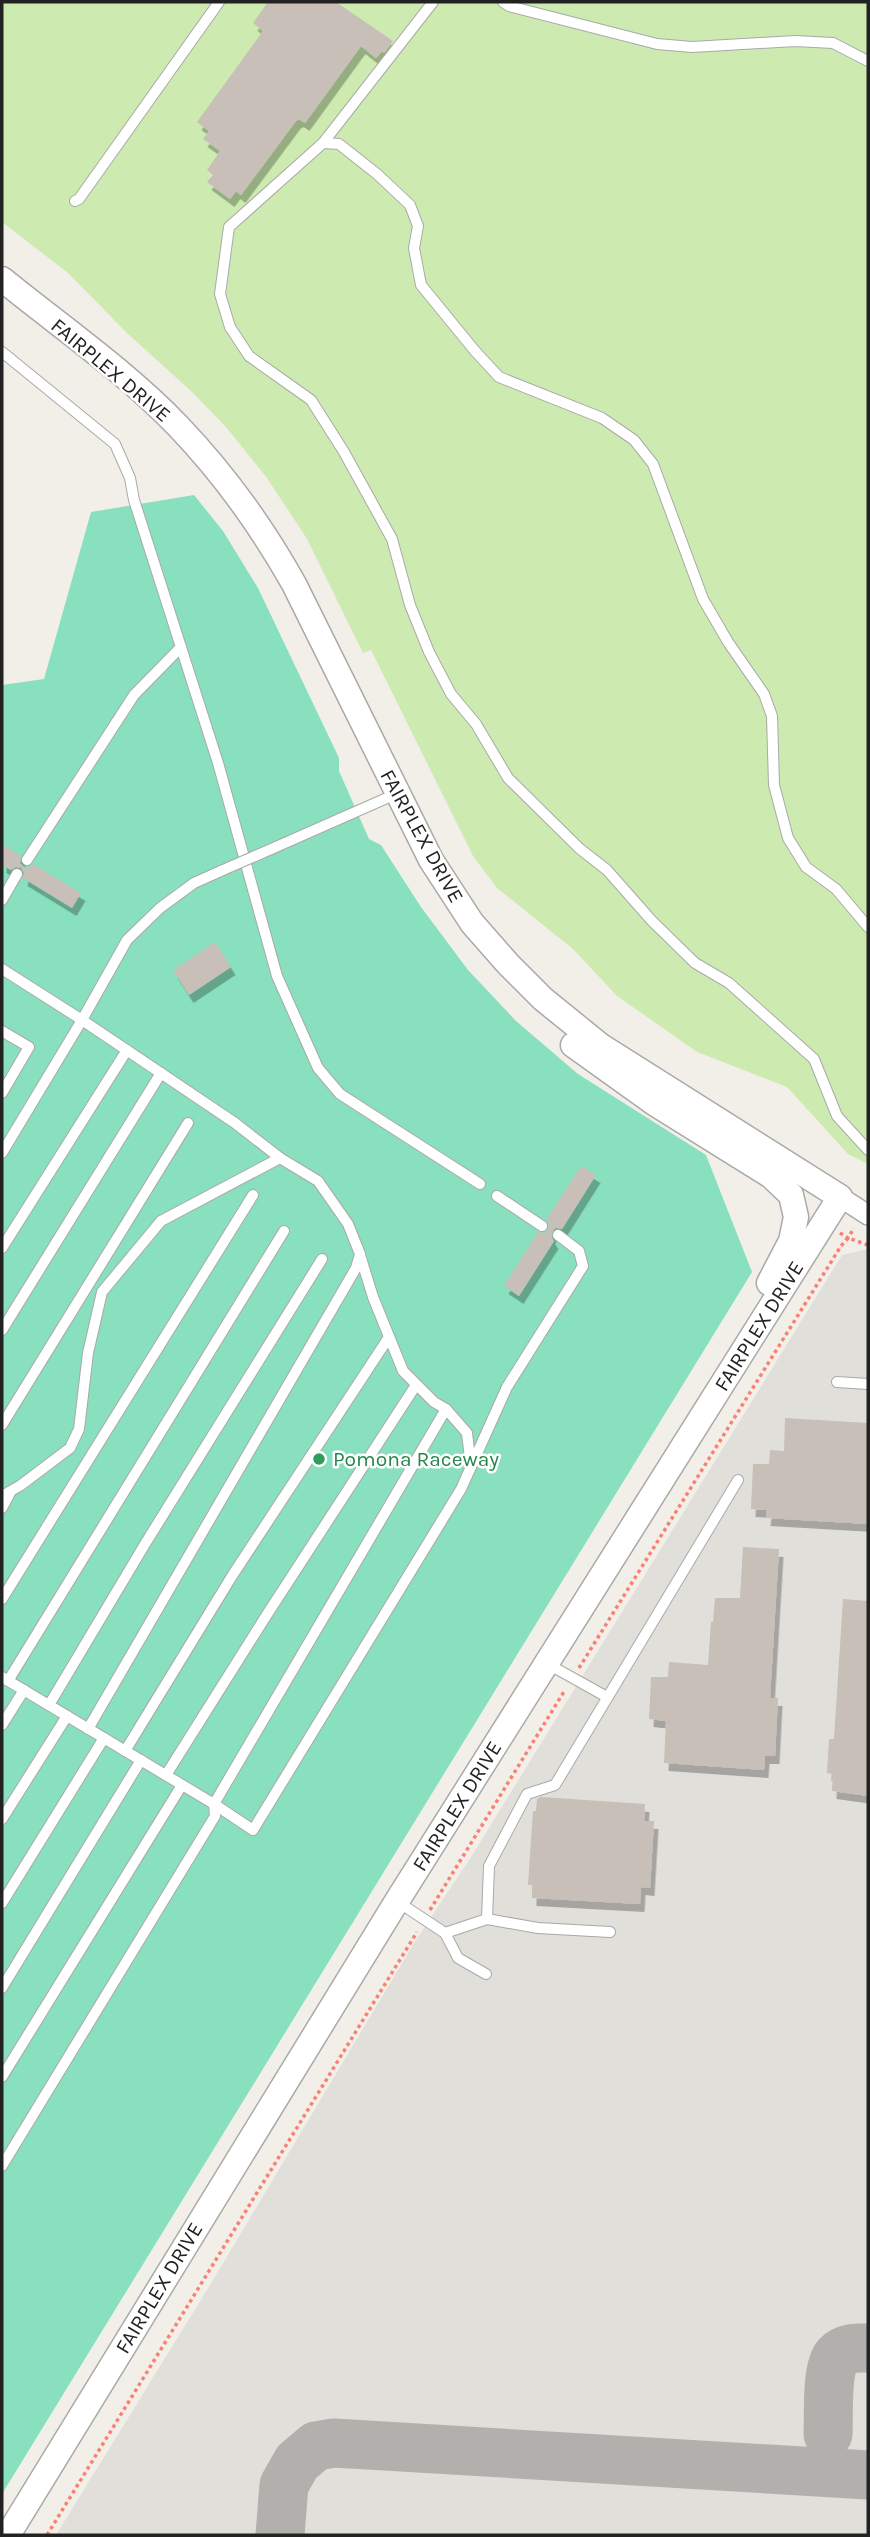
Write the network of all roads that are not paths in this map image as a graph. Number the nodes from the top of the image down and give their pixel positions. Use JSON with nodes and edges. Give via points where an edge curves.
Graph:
{"nodes":[{"id":1,"x":219,"y":2,"type":"edge"},
{"id":2,"x":433,"y":2,"type":"edge"},
{"id":3,"x":503,"y":2,"type":"edge"},
{"id":4,"x":868,"y":61,"type":"edge"},
{"id":5,"x":323,"y":143,"type":"junction"},
{"id":6,"x":75,"y":201,"type":"dead end"},
{"id":7,"x":2,"y":279,"type":"edge"},
{"id":8,"x":2,"y":352,"type":"edge"},
{"id":9,"x":181,"y":647,"type":"junction"},
{"id":10,"x":396,"y":794,"type":"junction"},
{"id":11,"x":27,"y":860,"type":"dead end"},
{"id":12,"x":436,"y":868,"type":"junction"},
{"id":13,"x":17,"y":874,"type":"dead end"},
{"id":14,"x":2,"y":900,"type":"edge"},
{"id":15,"x":868,"y":927,"type":"edge"},
{"id":16,"x":2,"y":970,"type":"edge"},
{"id":17,"x":82,"y":1020,"type":"junction"},
{"id":18,"x":2,"y":1031,"type":"edge"},
{"id":19,"x":127,"y":1050,"type":"junction"},
{"id":20,"x":161,"y":1073,"type":"junction"},
{"id":21,"x":2,"y":1093,"type":"edge"},
{"id":22,"x":188,"y":1123,"type":"dead end"},
{"id":23,"x":868,"y":1150,"type":"edge"},
{"id":24,"x":2,"y":1153,"type":"edge"},
{"id":25,"x":280,"y":1158,"type":"junction"},
{"id":26,"x":480,"y":1184,"type":"dead end"},
{"id":27,"x":253,"y":1195,"type":"dead end"},
{"id":28,"x":497,"y":1196,"type":"dead end"},
{"id":29,"x":840,"y":1197,"type":"junction"},
{"id":30,"x":868,"y":1216,"type":"edge"},
{"id":31,"x":542,"y":1226,"type":"dead end"},
{"id":32,"x":284,"y":1231,"type":"dead end"},
{"id":33,"x":558,"y":1235,"type":"dead end"},
{"id":34,"x":2,"y":1248,"type":"edge"},
{"id":35,"x":360,"y":1254,"type":"junction"},
{"id":36,"x":322,"y":1259,"type":"dead end"},
{"id":37,"x":2,"y":1330,"type":"edge"},
{"id":38,"x":389,"y":1337,"type":"junction"},
{"id":39,"x":733,"y":1367,"type":"junction"},
{"id":40,"x":837,"y":1382,"type":"dead end"},
{"id":41,"x":868,"y":1384,"type":"edge"},
{"id":42,"x":416,"y":1385,"type":"junction"},
{"id":43,"x":446,"y":1409,"type":"junction"},
{"id":44,"x":2,"y":1425,"type":"edge"},
{"id":45,"x":471,"y":1467,"type":"junction"},
{"id":46,"x":738,"y":1480,"type":"dead end"},
{"id":47,"x":6,"y":1493,"type":"edge"},
{"id":48,"x":2,"y":1508,"type":"edge"},
{"id":49,"x":2,"y":1599,"type":"edge"},
{"id":50,"x":546,"y":1663,"type":"junction"},
{"id":51,"x":5,"y":1679,"type":"edge"},
{"id":52,"x":24,"y":1690,"type":"junction"},
{"id":53,"x":607,"y":1697,"type":"junction"},
{"id":54,"x":49,"y":1705,"type":"junction"},
{"id":55,"x":67,"y":1716,"type":"junction"},
{"id":56,"x":2,"y":1725,"type":"edge"},
{"id":57,"x":88,"y":1729,"type":"junction"},
{"id":58,"x":104,"y":1738,"type":"junction"},
{"id":59,"x":125,"y":1751,"type":"junction"},
{"id":60,"x":141,"y":1760,"type":"junction"},
{"id":61,"x":166,"y":1775,"type":"junction"},
{"id":62,"x":182,"y":1785,"type":"junction"},
{"id":63,"x":214,"y":1804,"type":"junction"},
{"id":64,"x":2,"y":1819,"type":"edge"},
{"id":65,"x":397,"y":1901,"type":"junction"},
{"id":66,"x":2,"y":1903,"type":"edge"},
{"id":67,"x":487,"y":1919,"type":"junction"},
{"id":68,"x":610,"y":1932,"type":"dead end"},
{"id":69,"x":445,"y":1933,"type":"junction"},
{"id":70,"x":486,"y":1974,"type":"dead end"},
{"id":71,"x":2,"y":1988,"type":"edge"},
{"id":72,"x":2,"y":2077,"type":"edge"},
{"id":73,"x":2,"y":2166,"type":"edge"},
{"id":74,"x":8,"y":2535,"type":"edge"}],
"edges":[{"from":1,"to":6,"type":"lane"},
{"from":2,"to":5,"type":"lane"},
{"from":3,"to":4,"type":"lane","via":[[657,44],[833,43]]},
{"from":5,"to":15,"type":"lane","via":[[339,144],[410,205],[418,226],[414,248],[421,285],[499,377],[601,418],[634,440],[653,464],[702,599],[764,694],[772,716],[774,785],[788,838],[806,867],[836,889]]},
{"from":5,"to":23,"type":"lane","via":[[229,227],[220,294],[230,327],[249,356],[310,400],[344,452],[392,540],[429,652],[508,778],[607,870],[695,963],[729,983],[814,1059],[837,1116]]},
{"from":7,"to":10,"type":"street","name":"FAIRPLEX DRIVE","via":[[137,388],[215,467],[284,566]]},
{"from":8,"to":9,"type":"lane","via":[[115,444],[130,478]]},
{"from":9,"to":11,"type":"lane","via":[[134,695]]},
{"from":9,"to":26,"type":"lane","via":[[277,976],[318,1068],[340,1094]]},
{"from":10,"to":12,"type":"street","name":"FAIRPLEX DRIVE"},
{"from":10,"to":17,"type":"lane","bridge":true,"via":[[194,883],[177,895],[127,940]]},
{"from":12,"to":29,"type":"street","name":"FAIRPLEX DRIVE","via":[[472,923],[572,1024]]},
{"from":12,"to":39,"type":"street","via":[[443,900],[511,986],[564,1038],[654,1104],[771,1176],[791,1195],[796,1217],[791,1241]]},
{"from":13,"to":14,"type":"lane"},
{"from":16,"to":17,"type":"lane"},
{"from":17,"to":19,"type":"lane"},
{"from":17,"to":24,"type":"lane"},
{"from":18,"to":21,"type":"lane","via":[[29,1047]]},
{"from":19,"to":20,"type":"lane"},
{"from":19,"to":34,"type":"lane"},
{"from":20,"to":25,"type":"lane"},
{"from":20,"to":37,"type":"lane"},
{"from":22,"to":44,"type":"lane"},
{"from":25,"to":35,"type":"lane","via":[[318,1181],[348,1224]]},
{"from":25,"to":47,"type":"lane","via":[[161,1221],[102,1292],[88,1353],[79,1429],[70,1448]]},
{"from":27,"to":49,"type":"lane"},
{"from":28,"to":31,"type":"lane"},
{"from":29,"to":30,"type":"street"},
{"from":29,"to":39,"type":"street","name":"FAIRPLEX DRIVE"},
{"from":32,"to":51,"type":"lane"},
{"from":33,"to":45,"type":"lane","via":[[579,1251],[583,1266],[506,1387]]},
{"from":35,"to":38,"type":"lane"},
{"from":35,"to":57,"type":"lane"},
{"from":36,"to":54,"type":"lane"},
{"from":38,"to":42,"type":"lane","via":[[403,1371]]},
{"from":38,"to":59,"type":"lane","via":[[232,1576]]},
{"from":39,"to":50,"type":"street","name":"FAIRPLEX DRIVE"},
{"from":40,"to":41,"type":"lane"},
{"from":42,"to":43,"type":"lane"},
{"from":42,"to":61,"type":"lane"},
{"from":43,"to":45,"type":"lane","via":[[467,1433]]},
{"from":43,"to":63,"type":"lane"},
{"from":45,"to":63,"type":"lane","via":[[253,1830]]},
{"from":46,"to":53,"type":"lane"},
{"from":47,"to":48,"type":"lane"},
{"from":50,"to":53,"type":"lane"},
{"from":50,"to":65,"type":"street","name":"FAIRPLEX DRIVE"},
{"from":51,"to":52,"type":"lane"},
{"from":52,"to":54,"type":"lane"},
{"from":52,"to":56,"type":"lane"},
{"from":53,"to":67,"type":"lane","via":[[555,1785],[527,1794],[489,1866]]},
{"from":54,"to":55,"type":"lane"},
{"from":55,"to":57,"type":"lane"},
{"from":55,"to":64,"type":"lane"},
{"from":57,"to":58,"type":"lane"},
{"from":58,"to":59,"type":"lane"},
{"from":58,"to":66,"type":"lane"},
{"from":59,"to":60,"type":"lane"},
{"from":60,"to":61,"type":"lane"},
{"from":60,"to":71,"type":"lane"},
{"from":61,"to":62,"type":"lane"},
{"from":62,"to":63,"type":"lane"},
{"from":62,"to":72,"type":"lane"},
{"from":63,"to":73,"type":"lane","via":[[215,1816]]},
{"from":65,"to":69,"type":"lane"},
{"from":65,"to":74,"type":"street","name":"FAIRPLEX DRIVE"},
{"from":67,"to":68,"type":"lane","via":[[538,1928]]},
{"from":67,"to":69,"type":"lane"},
{"from":69,"to":70,"type":"lane","via":[[458,1958]]}]}
